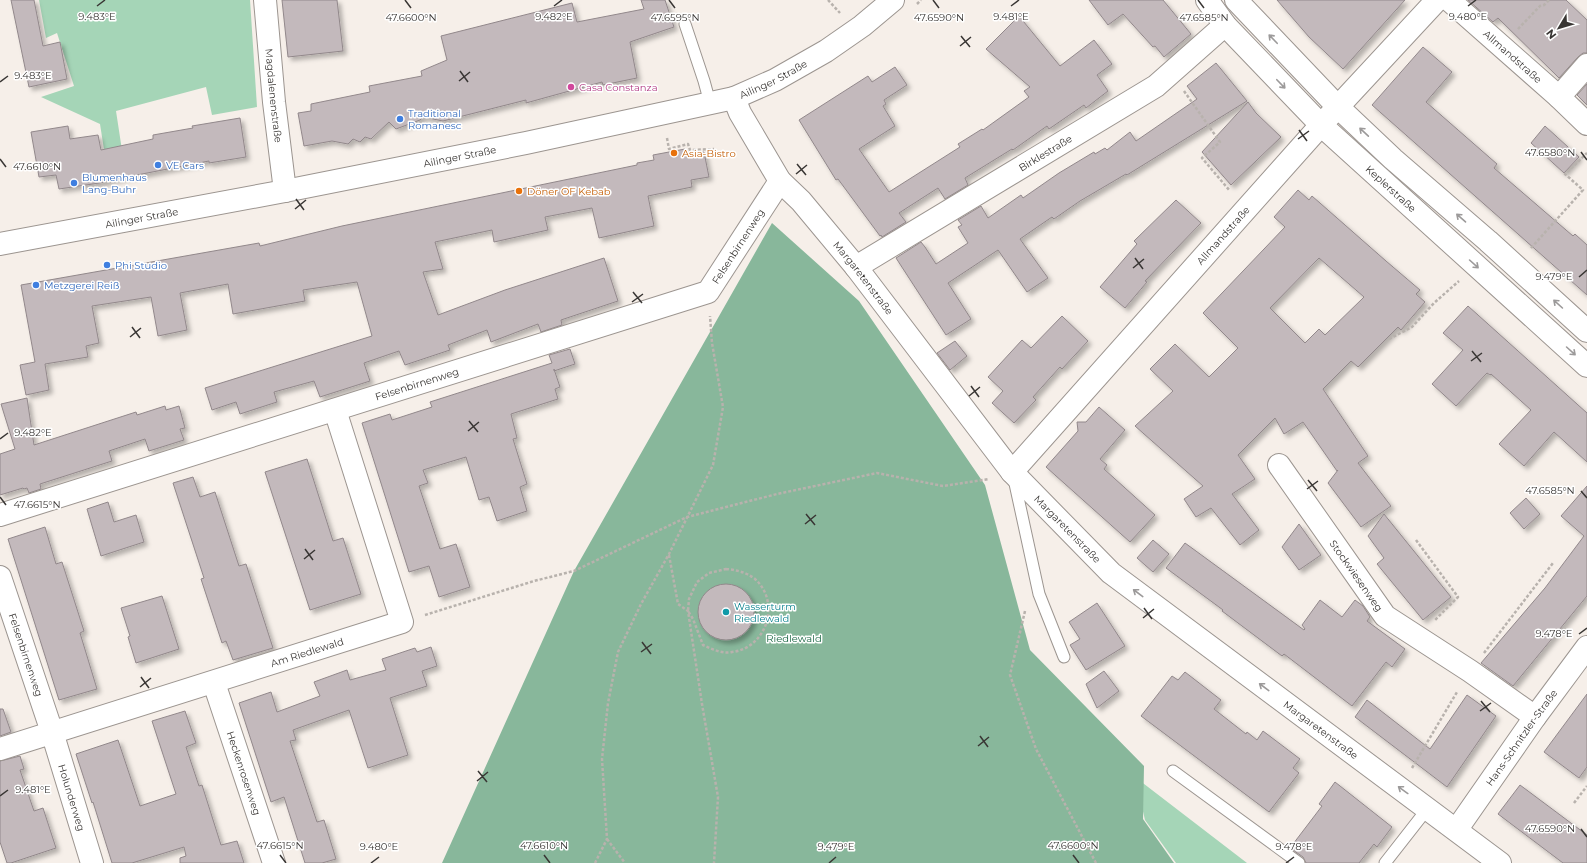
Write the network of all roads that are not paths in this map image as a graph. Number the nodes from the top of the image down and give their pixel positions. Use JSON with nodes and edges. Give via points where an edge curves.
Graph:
{"nodes":[{"id":1,"x":265,"y":0,"type":"edge"},
{"id":2,"x":893,"y":0,"type":"edge"},
{"id":3,"x":1207,"y":0,"type":"edge"},
{"id":4,"x":1236,"y":0,"type":"edge"},
{"id":5,"x":1437,"y":0,"type":"edge"},
{"id":6,"x":1449,"y":0,"type":"edge"},
{"id":7,"x":685,"y":24,"type":"dead end"},
{"id":8,"x":1225,"y":25,"type":"junction"},
{"id":9,"x":1587,"y":65,"type":"edge"},
{"id":10,"x":1558,"y":97,"type":"junction"},
{"id":11,"x":734,"y":98,"type":"junction"},
{"id":12,"x":710,"y":103,"type":"junction"},
{"id":13,"x":1338,"y":107,"type":"junction"},
{"id":14,"x":1587,"y":124,"type":"edge"},
{"id":15,"x":1321,"y":125,"type":"junction"},
{"id":16,"x":780,"y":181,"type":"junction"},
{"id":17,"x":285,"y":192,"type":"junction"},
{"id":18,"x":0,"y":244,"type":"edge"},
{"id":19,"x":856,"y":266,"type":"junction"},
{"id":20,"x":1587,"y":330,"type":"edge"},
{"id":21,"x":1587,"y":366,"type":"edge"},
{"id":22,"x":335,"y":410,"type":"junction"},
{"id":23,"x":1279,"y":465,"type":"dead end"},
{"id":24,"x":1012,"y":472,"type":"junction"},
{"id":25,"x":0,"y":515,"type":"edge"},
{"id":26,"x":0,"y":578,"type":"edge"},
{"id":27,"x":1587,"y":647,"type":"edge"},
{"id":28,"x":1064,"y":657,"type":"dead end"},
{"id":29,"x":214,"y":683,"type":"junction"},
{"id":30,"x":1535,"y":717,"type":"junction"},
{"id":31,"x":52,"y":732,"type":"junction"},
{"id":32,"x":0,"y":749,"type":"edge"},
{"id":33,"x":1173,"y":770,"type":"dead end"},
{"id":34,"x":1428,"y":808,"type":"junction"},
{"id":35,"x":1457,"y":830,"type":"junction"},
{"id":36,"x":92,"y":863,"type":"edge"},
{"id":37,"x":274,"y":863,"type":"edge"},
{"id":38,"x":1299,"y":863,"type":"edge"},
{"id":39,"x":1385,"y":863,"type":"edge"},
{"id":40,"x":1500,"y":863,"type":"edge"}],
"edges":[{"from":1,"to":17,"type":"street","name":"Magdalenenstraße"},
{"from":2,"to":11,"type":"street","name":"Ailinger Straße","via":[[826,51],[775,80]]},
{"from":3,"to":8,"type":"street","name":"Keplerstraße"},
{"from":13,"to":4,"type":"street","one_way":true},
{"from":5,"to":13,"type":"street","name":"Allmandstraße"},
{"from":6,"to":10,"type":"street","name":"Allmandstraße"},
{"from":7,"to":12,"type":"lane"},
{"from":8,"to":15,"type":"street","name":"Keplerstraße","one_way":true},
{"from":8,"to":19,"type":"street","name":"Birklestraße","via":[[1156,86]]},
{"from":9,"to":10,"type":"street"},
{"from":10,"to":14,"type":"street","name":"Allmandstraße"},
{"from":11,"to":12,"type":"street","name":"Ailinger Straße"},
{"from":11,"to":16,"type":"street","name":"Margaretenstraße"},
{"from":12,"to":17,"type":"street","name":"Ailinger Straße"},
{"from":13,"to":15,"type":"street","name":"Allmandstraße"},
{"from":20,"to":13,"type":"street","one_way":true,"via":[[1393,160]]},
{"from":15,"to":21,"type":"street","name":"Keplerstraße","one_way":true},
{"from":15,"to":24,"type":"street","name":"Allmandstraße"},
{"from":16,"to":19,"type":"street","name":"Margaretenstraße","via":[[801,201]]},
{"from":16,"to":22,"type":"street","name":"Felsenbirnenweg","via":[[708,292]]},
{"from":17,"to":18,"type":"street","name":"Ailinger Straße"},
{"from":19,"to":24,"type":"street","name":"Margaretenstraße"},
{"from":22,"to":25,"type":"street","name":"Felsenbirnenweg"},
{"from":22,"to":29,"type":"street","name":"Am Riedlewald","via":[[402,622]]},
{"from":23,"to":30,"type":"street","name":"Stockwiesenweg","via":[[1385,616]]},
{"from":24,"to":28,"type":"lane","via":[[1039,594]]},
{"from":34,"to":24,"type":"street","name":"Margaretenstraße","one_way":true,"via":[[1111,573]]},
{"from":26,"to":31,"type":"street","name":"Felsenbirnenweg"},
{"from":27,"to":30,"type":"street","name":"Hans-Schnitzler-Straße"},
{"from":29,"to":31,"type":"street","name":"Am Riedlewald"},
{"from":29,"to":37,"type":"street","name":"Heckenrosenweg"},
{"from":30,"to":35,"type":"street","name":"Hans-Schnitzler-Straße"},
{"from":31,"to":32,"type":"street","name":"Am Riedlewald"},
{"from":31,"to":36,"type":"street","name":"Holunderweg"},
{"from":33,"to":38,"type":"lane"},
{"from":34,"to":35,"type":"street","name":"Margaretenstraße"},
{"from":34,"to":39,"type":"lane"},
{"from":35,"to":40,"type":"street","name":"Margaretenstraße"}]}
